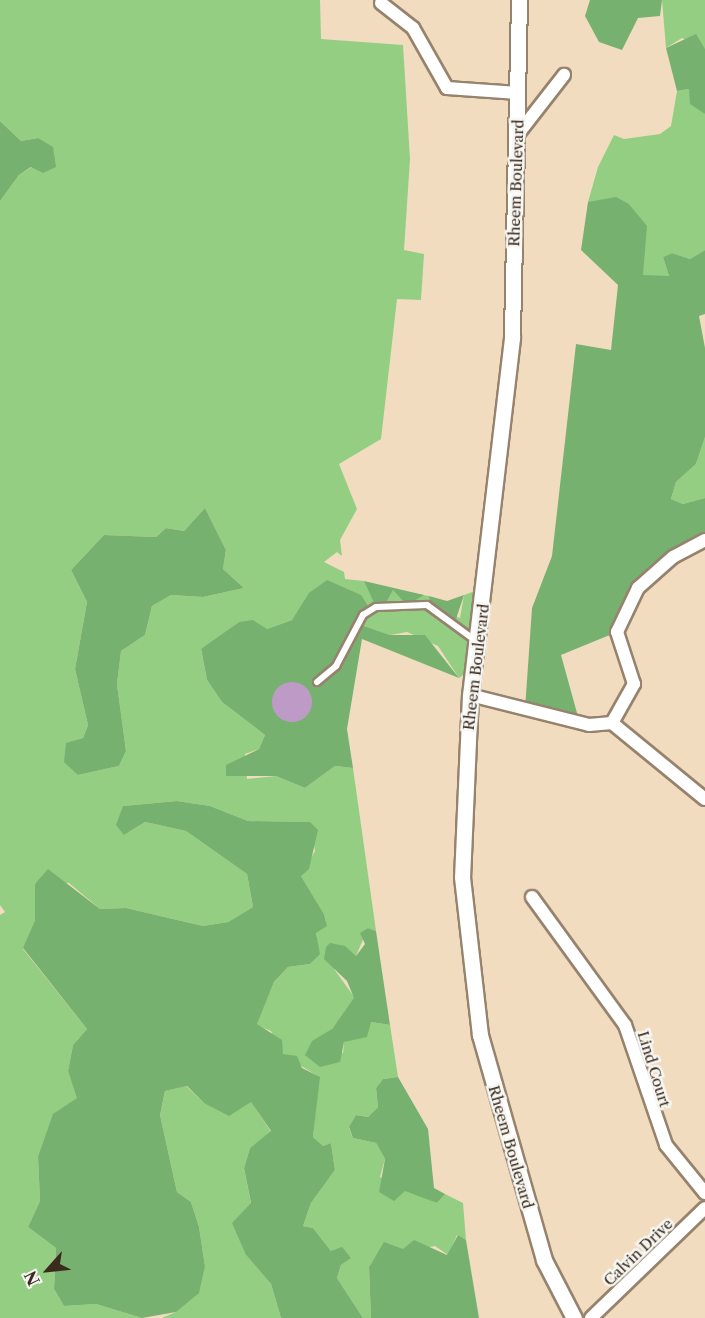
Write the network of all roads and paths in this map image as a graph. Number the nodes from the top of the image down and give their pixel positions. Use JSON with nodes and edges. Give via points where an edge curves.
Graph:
{"nodes":[{"id":1,"x":519,"y":0,"type":"edge"},
{"id":2,"x":381,"y":3,"type":"dead end"},
{"id":3,"x":564,"y":75,"type":"dead end"},
{"id":4,"x":518,"y":93,"type":"junction"},
{"id":5,"x":518,"y":134,"type":"junction"},
{"id":6,"x":705,"y":540,"type":"edge"},
{"id":7,"x":476,"y":641,"type":"junction"},
{"id":8,"x":317,"y":682,"type":"dead end"},
{"id":9,"x":470,"y":695,"type":"junction"},
{"id":10,"x":612,"y":723,"type":"junction"},
{"id":11,"x":705,"y":799,"type":"edge"},
{"id":12,"x":532,"y":897,"type":"dead end"},
{"id":13,"x":705,"y":1193,"type":"edge"},
{"id":14,"x":705,"y":1208,"type":"edge"},
{"id":15,"x":574,"y":1318,"type":"edge"},
{"id":16,"x":591,"y":1318,"type":"edge"}],
"edges":[{"from":1,"to":4,"type":"street","name":"Rheem Boulevard"},
{"from":2,"to":4,"type":"street","via":[[413,28],[447,88]]},
{"from":3,"to":5,"type":"street"},
{"from":4,"to":5,"type":"street","name":"Rheem Boulevard"},
{"from":5,"to":7,"type":"street","name":"Rheem Boulevard","via":[[513,338]]},
{"from":6,"to":10,"type":"street","via":[[673,557],[638,588],[617,632],[634,684]]},
{"from":7,"to":8,"type":"lane","via":[[427,605],[376,607],[363,615],[336,666]]},
{"from":7,"to":9,"type":"street","name":"Rheem Boulevard"},
{"from":9,"to":10,"type":"street","via":[[589,725]]},
{"from":9,"to":15,"type":"street","name":"Rheem Boulevard","via":[[462,877],[480,1035],[544,1260]]},
{"from":10,"to":11,"type":"street"},
{"from":12,"to":13,"type":"street","name":"Lind Court","via":[[625,1025],[666,1144]]},
{"from":14,"to":16,"type":"street","name":"Calvin Drive"}]}
